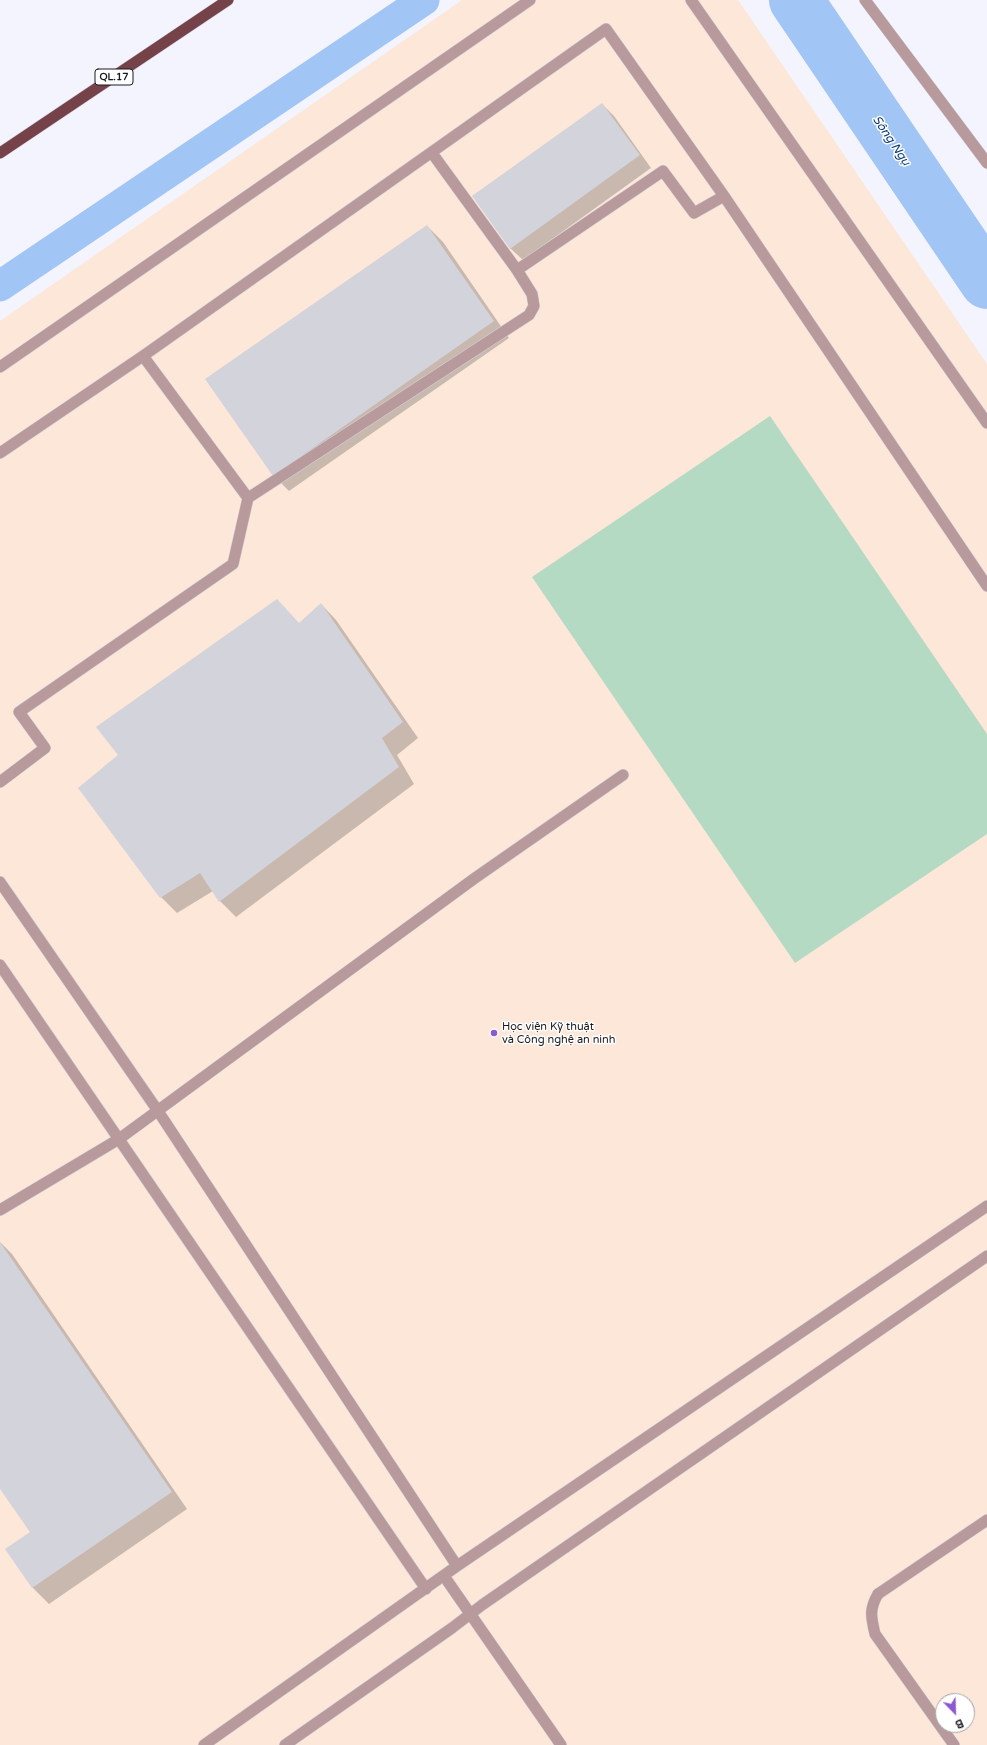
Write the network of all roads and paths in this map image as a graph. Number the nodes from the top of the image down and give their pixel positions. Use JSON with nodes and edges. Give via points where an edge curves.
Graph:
{"nodes":[{"id":1,"x":228,"y":0,"type":"edge"},
{"id":2,"x":530,"y":0,"type":"edge"},
{"id":3,"x":691,"y":0,"type":"edge"},
{"id":4,"x":865,"y":0,"type":"edge"},
{"id":5,"x":432,"y":153,"type":"junction"},
{"id":6,"x":0,"y":154,"type":"edge"},
{"id":7,"x":987,"y":163,"type":"edge"},
{"id":8,"x":724,"y":196,"type":"junction"},
{"id":9,"x":517,"y":270,"type":"junction"},
{"id":10,"x":143,"y":356,"type":"junction"},
{"id":11,"x":0,"y":367,"type":"edge"},
{"id":12,"x":987,"y":423,"type":"edge"},
{"id":13,"x":0,"y":453,"type":"edge"},
{"id":14,"x":248,"y":498,"type":"junction"},
{"id":15,"x":987,"y":586,"type":"edge"},
{"id":16,"x":623,"y":775,"type":"dead end"},
{"id":17,"x":0,"y":782,"type":"edge"},
{"id":18,"x":0,"y":882,"type":"edge"},
{"id":19,"x":0,"y":965,"type":"edge"},
{"id":20,"x":158,"y":1111,"type":"junction"},
{"id":21,"x":119,"y":1138,"type":"junction"},
{"id":22,"x":987,"y":1206,"type":"edge"},
{"id":23,"x":0,"y":1210,"type":"edge"},
{"id":24,"x":987,"y":1256,"type":"edge"},
{"id":25,"x":987,"y":1520,"type":"edge"},
{"id":26,"x":457,"y":1566,"type":"junction"},
{"id":27,"x":444,"y":1576,"type":"junction"},
{"id":28,"x":426,"y":1588,"type":"junction"},
{"id":29,"x":471,"y":1614,"type":"junction"},
{"id":30,"x":204,"y":1745,"type":"edge"},
{"id":31,"x":285,"y":1745,"type":"edge"},
{"id":32,"x":561,"y":1745,"type":"edge"},
{"id":33,"x":954,"y":1745,"type":"edge"}],
"edges":[{"from":1,"to":6,"type":"highway","number":"QL.17"},
{"from":2,"to":11,"type":"street"},
{"from":3,"to":12,"type":"street"},
{"from":4,"to":7,"type":"street"},
{"from":5,"to":8,"type":"street","via":[[606,29]]},
{"from":5,"to":9,"type":"street"},
{"from":5,"to":10,"type":"street"},
{"from":8,"to":9,"type":"street","via":[[694,213],[663,171]]},
{"from":8,"to":15,"type":"street"},
{"from":9,"to":14,"type":"street","via":[[532,294],[534,306],[529,315]]},
{"from":10,"to":13,"type":"street"},
{"from":10,"to":14,"type":"street"},
{"from":14,"to":17,"type":"street","via":[[233,564],[19,712],[45,748]]},
{"from":16,"to":20,"type":"street","via":[[475,878]]},
{"from":18,"to":20,"type":"street"},
{"from":19,"to":21,"type":"street"},
{"from":20,"to":21,"type":"street"},
{"from":20,"to":26,"type":"street"},
{"from":21,"to":23,"type":"street"},
{"from":21,"to":28,"type":"street"},
{"from":22,"to":26,"type":"street"},
{"from":24,"to":29,"type":"street"},
{"from":25,"to":33,"type":"street","via":[[878,1594],[872,1604],[871,1617],[875,1634]]},
{"from":26,"to":27,"type":"street"},
{"from":27,"to":28,"type":"street"},
{"from":27,"to":29,"type":"street"},
{"from":28,"to":30,"type":"street"},
{"from":29,"to":31,"type":"street"},
{"from":29,"to":32,"type":"street"}]}
